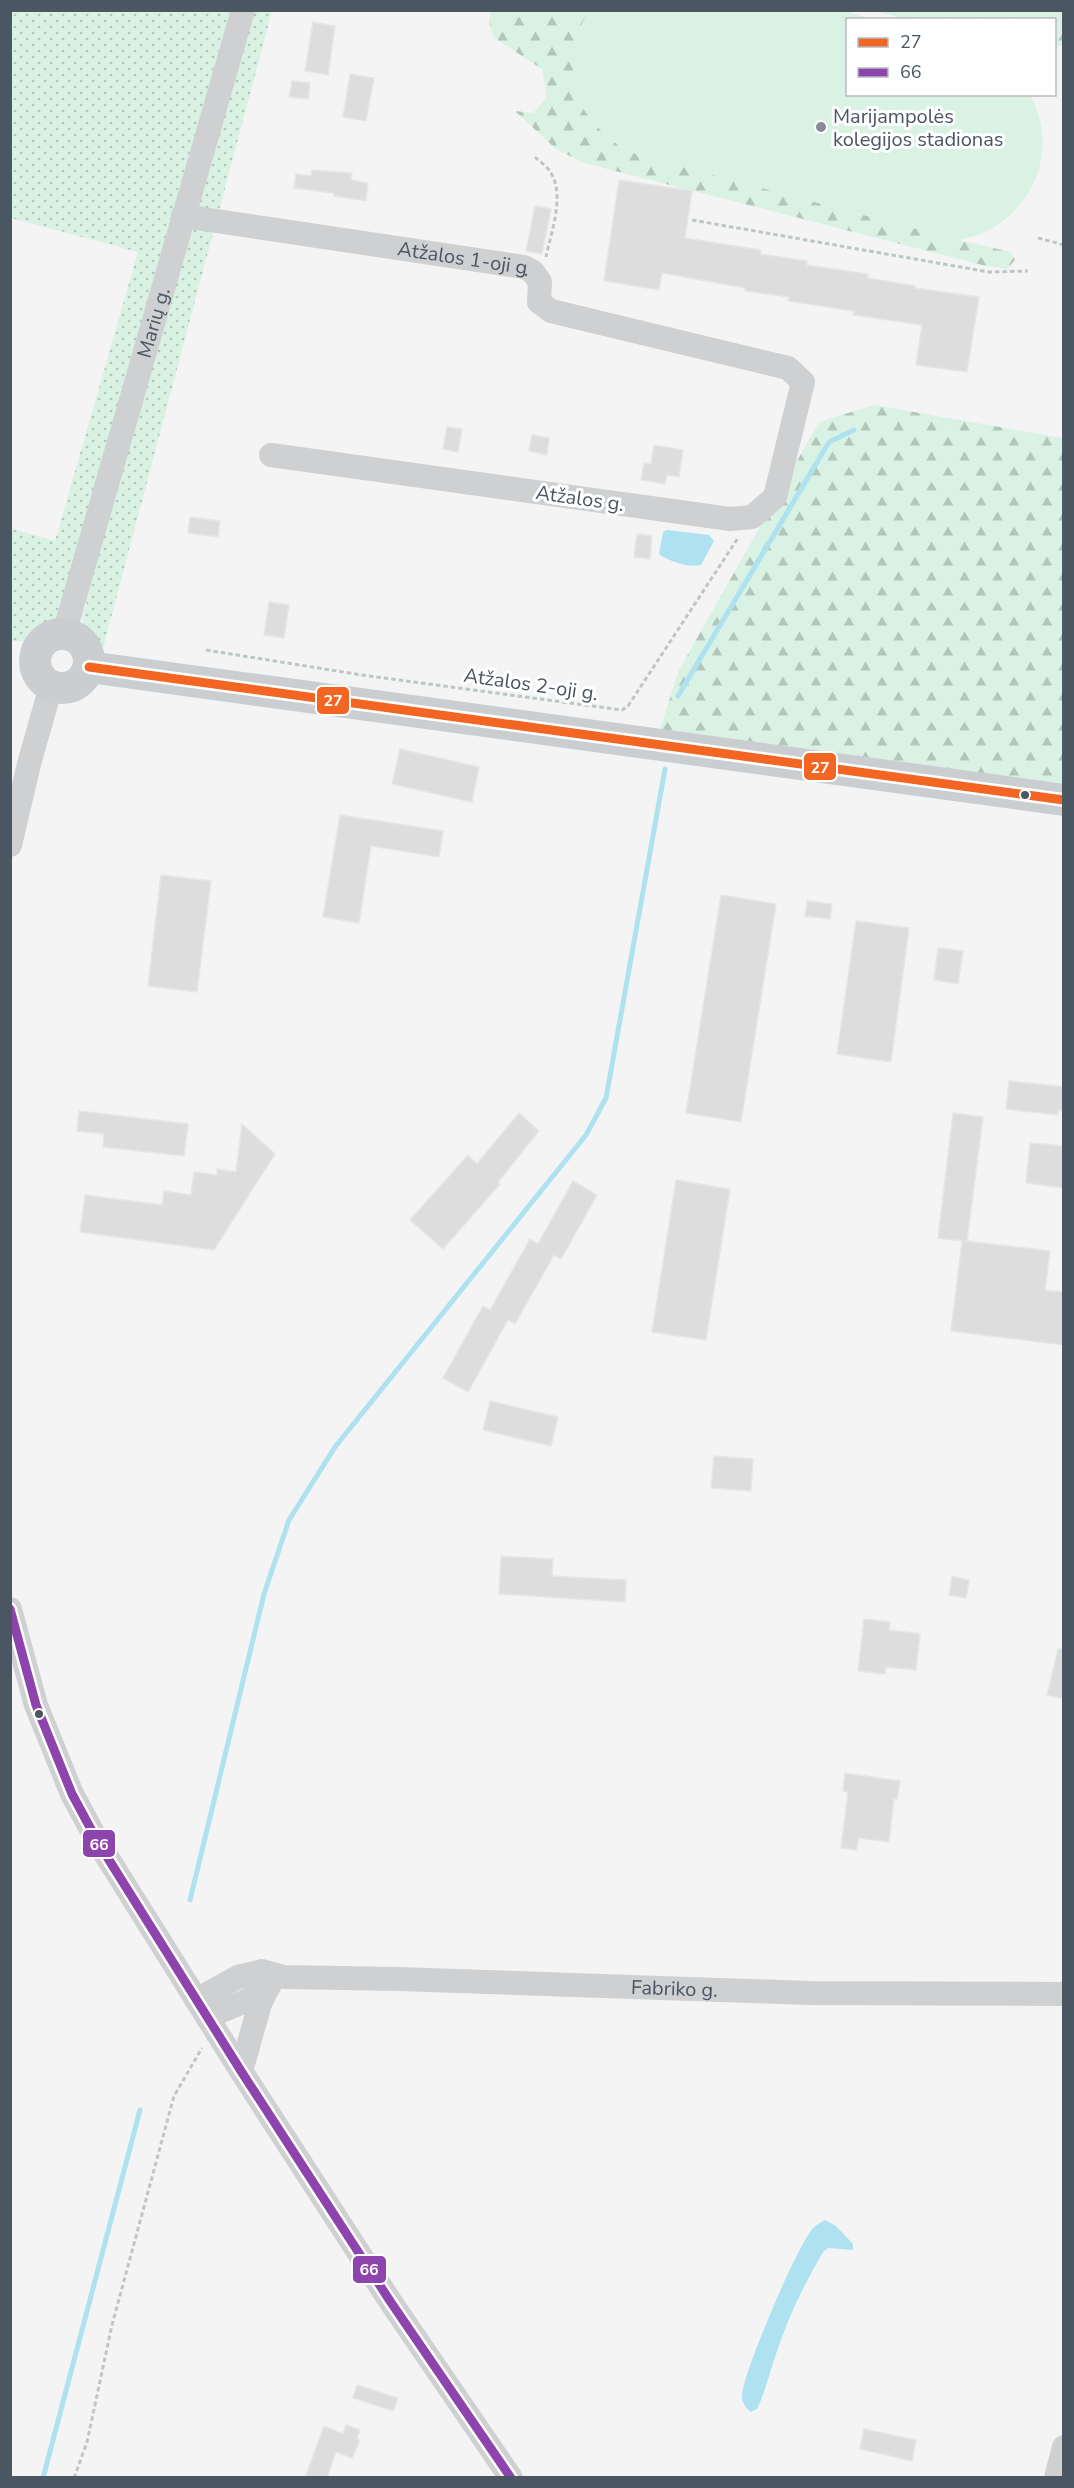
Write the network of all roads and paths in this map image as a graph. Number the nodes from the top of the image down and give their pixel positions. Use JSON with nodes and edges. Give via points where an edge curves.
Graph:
{"nodes":[{"id":1,"x":243,"y":10,"type":"edge"},
{"id":2,"x":535,"y":157,"type":"dead end"},
{"id":3,"x":183,"y":216,"type":"junction"},
{"id":4,"x":692,"y":219,"type":"dead end"},
{"id":5,"x":1038,"y":238,"type":"dead end"},
{"id":6,"x":1064,"y":245,"type":"edge"},
{"id":7,"x":1028,"y":271,"type":"dead end"},
{"id":8,"x":540,"y":282,"type":"junction"},
{"id":9,"x":271,"y":455,"type":"dead end"},
{"id":10,"x":752,"y":517,"type":"junction"},
{"id":11,"x":64,"y":634,"type":"junction"},
{"id":12,"x":206,"y":651,"type":"dead end"},
{"id":13,"x":23,"y":655,"type":"edge"},
{"id":14,"x":89,"y":667,"type":"junction"},
{"id":15,"x":51,"y":686,"type":"junction"},
{"id":16,"x":1064,"y":800,"type":"edge"},
{"id":17,"x":10,"y":845,"type":"edge"},
{"id":18,"x":10,"y":1609,"type":"edge"},
{"id":19,"x":276,"y":1982,"type":"junction"},
{"id":20,"x":1064,"y":1994,"type":"edge"},
{"id":21,"x":205,"y":2015,"type":"junction"},
{"id":22,"x":241,"y":2071,"type":"junction"},
{"id":23,"x":1064,"y":2447,"type":"edge"},
{"id":24,"x":74,"y":2478,"type":"edge"},
{"id":25,"x":511,"y":2478,"type":"edge"},
{"id":26,"x":1056,"y":2478,"type":"edge"}],
"edges":[{"from":1,"to":3,"type":"street","name":"Marių g."},
{"from":2,"to":8,"type":"path","via":[[553,177],[557,203]]},
{"from":3,"to":8,"type":"street","name":"Atžalos 1-oji g.","via":[[524,267]]},
{"from":3,"to":11,"type":"street","name":"Marių g."},
{"from":4,"to":7,"type":"path","via":[[989,272]]},
{"from":5,"to":6,"type":"path"},
{"from":8,"to":10,"type":"street","name":"Atžalos 1-oji g.","via":[[539,302],[551,311],[788,368],[803,382],[775,497]]},
{"from":9,"to":10,"type":"street","name":"Atžalos g.","via":[[730,519]]},
{"from":10,"to":12,"type":"path","name":"Atžalos 2-oji g.","via":[[622,710]]},
{"from":11,"to":13,"type":"main road","via":[[48,638]]},
{"from":11,"to":14,"type":"main road","via":[[73,636],[86,649]]},
{"from":13,"to":15,"type":"main road"},
{"from":14,"to":15,"type":"main road","via":[[85,676],[70,687]]},
{"from":14,"to":16,"type":"main road"},
{"from":15,"to":17,"type":"street"},
{"from":18,"to":21,"type":"street","via":[[36,1705],[72,1794]]},
{"from":19,"to":20,"type":"street","name":"Fabriko g.","via":[[422,1979],[810,1993]]},
{"from":19,"to":21,"type":"street","via":[[246,2001]]},
{"from":19,"to":22,"type":"street","via":[[260,2004]]},
{"from":21,"to":22,"type":"street"},
{"from":21,"to":24,"type":"path","via":[[174,2096],[112,2325],[87,2442]]},
{"from":22,"to":25,"type":"street"},
{"from":23,"to":26,"type":"street"}]}
